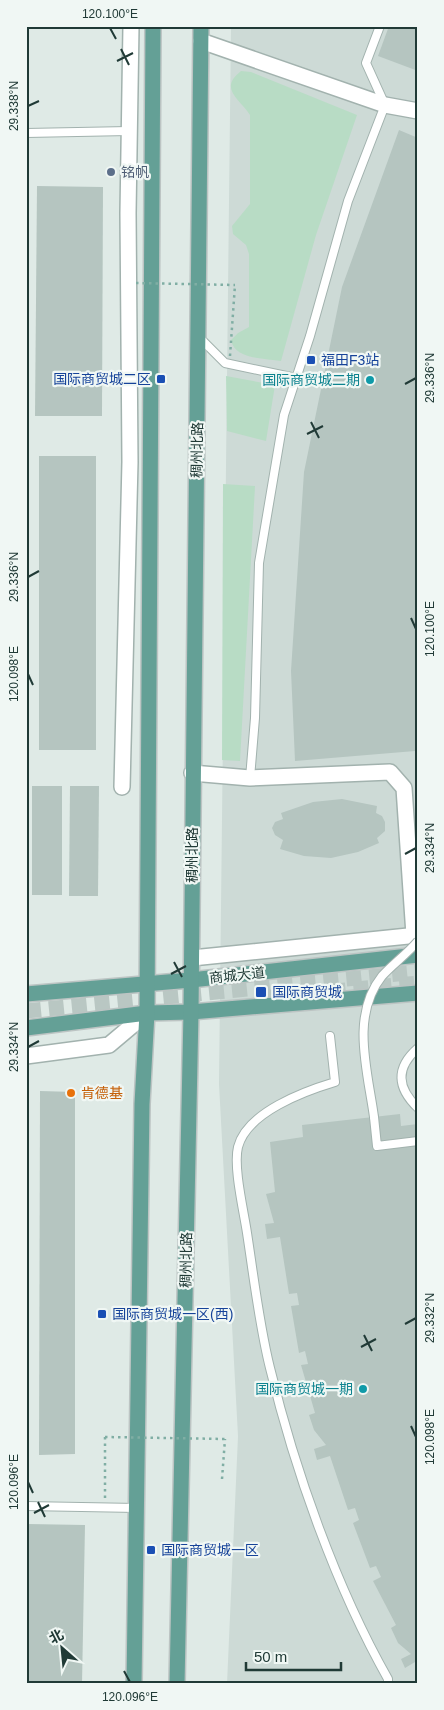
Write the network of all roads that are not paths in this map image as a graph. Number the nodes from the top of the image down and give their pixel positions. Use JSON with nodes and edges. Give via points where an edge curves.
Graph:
{"nodes":[{"id":1,"x":130,"y":26,"type":"edge"},
{"id":2,"x":153,"y":26,"type":"edge"},
{"id":3,"x":380,"y":26,"type":"edge"},
{"id":4,"x":201,"y":34,"type":"edge"},
{"id":5,"x":385,"y":104,"type":"junction"},
{"id":6,"x":418,"y":111,"type":"edge"},
{"id":7,"x":129,"y":132,"type":"junction"},
{"id":8,"x":26,"y":133,"type":"edge"},
{"id":9,"x":198,"y":337,"type":"junction"},
{"id":10,"x":296,"y":378,"type":"junction"},
{"id":11,"x":192,"y":773,"type":"junction"},
{"id":12,"x":250,"y":778,"type":"junction"},
{"id":13,"x":122,"y":787,"type":"dead end"},
{"id":14,"x":416,"y":937,"type":"edge"},
{"id":15,"x":418,"y":956,"type":"edge"},
{"id":16,"x":192,"y":958,"type":"junction"},
{"id":17,"x":192,"y":980,"type":"junction"},
{"id":18,"x":147,"y":983,"type":"junction"},
{"id":19,"x":418,"y":993,"type":"edge"},
{"id":20,"x":26,"y":994,"type":"edge"},
{"id":21,"x":191,"y":1012,"type":"junction"},
{"id":22,"x":147,"y":1013,"type":"junction"},
{"id":23,"x":26,"y":1028,"type":"edge"},
{"id":24,"x":330,"y":1036,"type":"dead end"},
{"id":25,"x":418,"y":1048,"type":"edge"},
{"id":26,"x":26,"y":1056,"type":"edge"},
{"id":27,"x":418,"y":1108,"type":"edge"},
{"id":28,"x":418,"y":1141,"type":"edge"},
{"id":29,"x":26,"y":1506,"type":"edge"},
{"id":30,"x":137,"y":1508,"type":"junction"},
{"id":31,"x":134,"y":1684,"type":"edge"},
{"id":32,"x":177,"y":1684,"type":"edge"},
{"id":33,"x":388,"y":1684,"type":"edge"}],
"edges":[{"from":1,"to":7,"type":"street"},
{"from":2,"to":18,"type":"main road"},
{"from":3,"to":5,"type":"lane","via":[[366,63]]},
{"from":4,"to":5,"type":"street"},
{"from":4,"to":9,"type":"main road","name":"稠州北路"},
{"from":5,"to":6,"type":"street"},
{"from":5,"to":10,"type":"lane","via":[[348,201]]},
{"from":7,"to":8,"type":"lane"},
{"from":7,"to":13,"type":"street","via":[[130,462]]},
{"from":9,"to":10,"type":"lane","via":[[225,363]]},
{"from":9,"to":11,"type":"main road","name":"稠州北路"},
{"from":10,"to":12,"type":"lane","via":[[284,415],[259,563]]},
{"from":11,"to":12,"type":"street"},
{"from":11,"to":16,"type":"main road","name":"稠州北路"},
{"from":12,"to":14,"type":"street","via":[[390,772],[404,788]]},
{"from":14,"to":16,"type":"street"},
{"from":14,"to":28,"type":"lane","bridge":true,"via":[[373,989],[367,1003],[363,1033],[377,1146]]},
{"from":15,"to":17,"type":"main road","name":"商城大道"},
{"from":16,"to":17,"type":"main road","name":"稠州北路"},
{"from":17,"to":18,"type":"main road","name":"商城大道"},
{"from":17,"to":21,"type":"main road","name":"稠州北路"},
{"from":18,"to":20,"type":"main road","name":"商城大道"},
{"from":18,"to":22,"type":"main road"},
{"from":19,"to":21,"type":"main road"},
{"from":21,"to":22,"type":"main road"},
{"from":21,"to":32,"type":"main road","name":"稠州北路"},
{"from":22,"to":23,"type":"main road"},
{"from":22,"to":26,"type":"street","via":[[109,1045]]},
{"from":22,"to":30,"type":"main road","via":[[142,1104]]},
{"from":24,"to":33,"type":"lane","via":[[335,1082],[303,1091],[249,1127],[238,1147],[238,1172],[259,1310],[275,1386],[319,1525],[364,1636]]},
{"from":25,"to":27,"type":"lane","via":[[406,1061],[401,1077],[402,1088]]},
{"from":29,"to":30,"type":"lane"},
{"from":30,"to":31,"type":"main road"}]}
